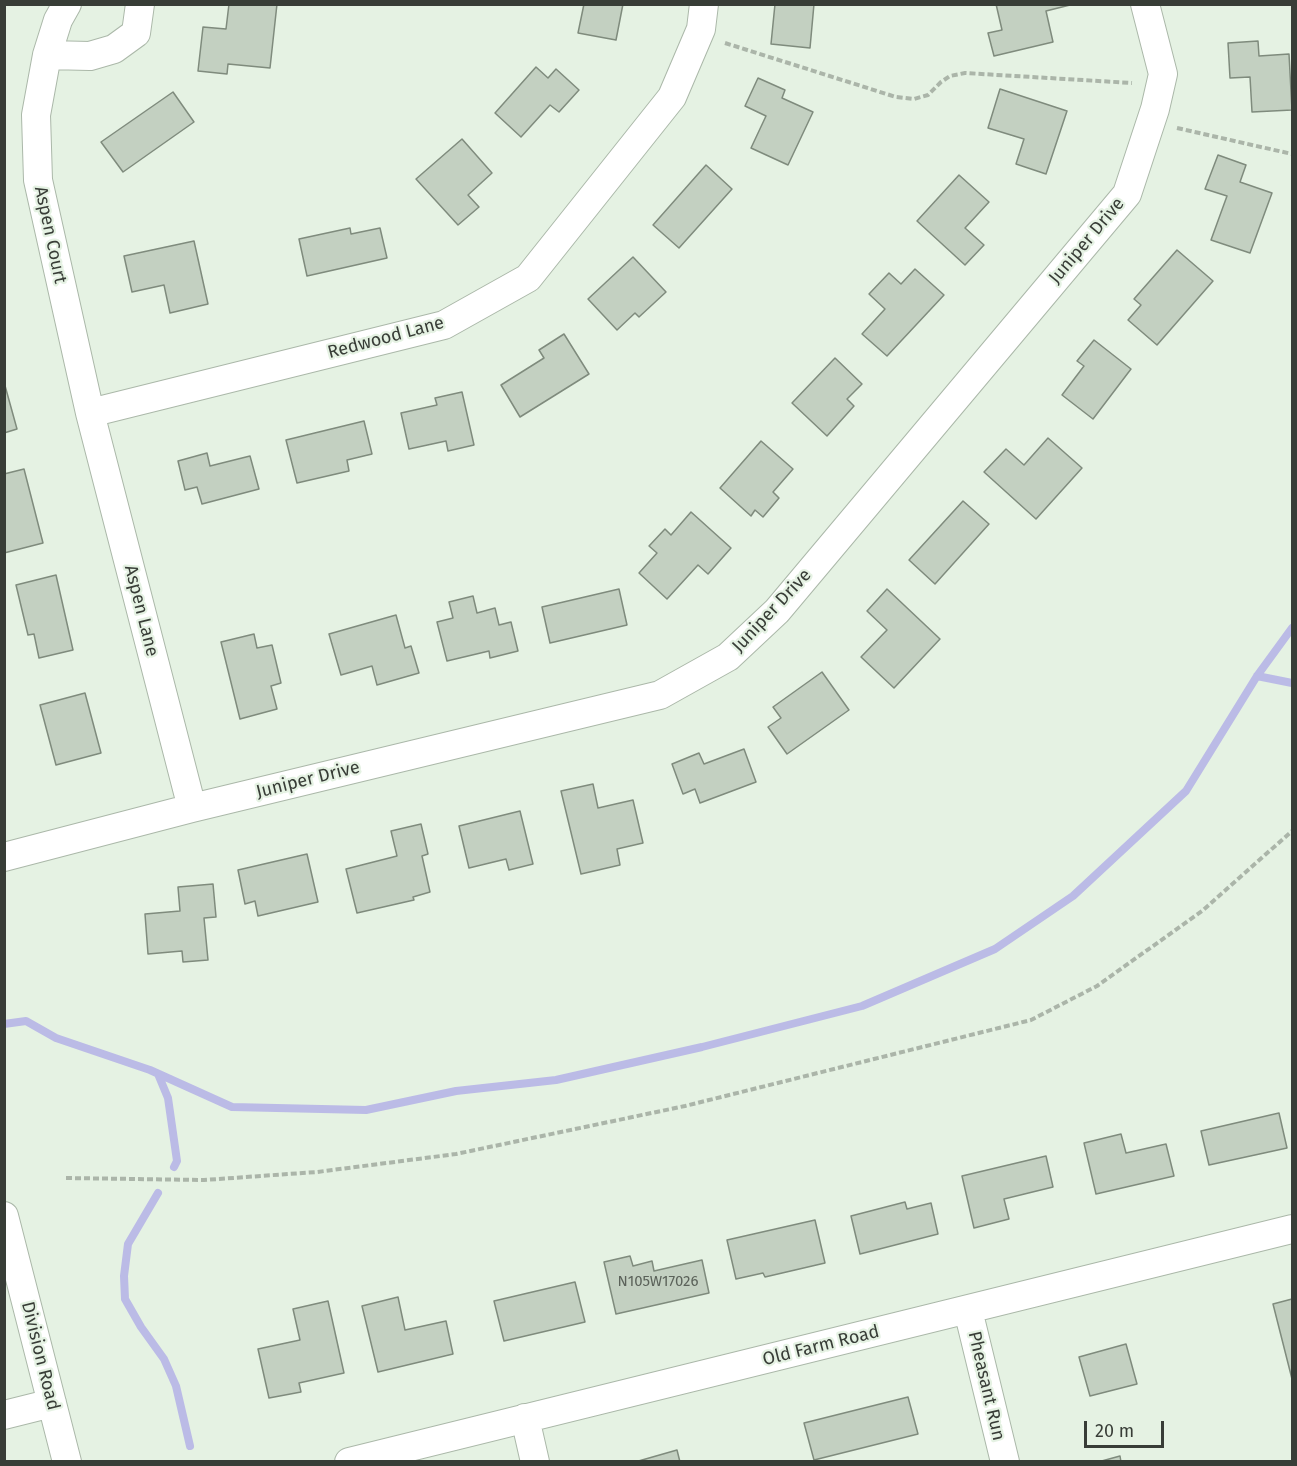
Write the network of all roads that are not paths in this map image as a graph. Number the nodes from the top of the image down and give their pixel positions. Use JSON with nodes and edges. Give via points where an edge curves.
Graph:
{"nodes":[{"id":1,"x":67,"y":4,"type":"edge"},
{"id":2,"x":140,"y":4,"type":"edge"},
{"id":3,"x":704,"y":4,"type":"edge"},
{"id":4,"x":1145,"y":4,"type":"edge"},
{"id":5,"x":47,"y":55,"type":"junction"},
{"id":6,"x":90,"y":413,"type":"junction"},
{"id":7,"x":192,"y":808,"type":"junction"},
{"id":8,"x":4,"y":857,"type":"edge"},
{"id":9,"x":4,"y":1216,"type":"edge"},
{"id":10,"x":1293,"y":1229,"type":"edge"},
{"id":11,"x":968,"y":1310,"type":"junction"},
{"id":12,"x":52,"y":1403,"type":"junction"},
{"id":13,"x":4,"y":1415,"type":"edge"},
{"id":14,"x":525,"y":1418,"type":"junction"},
{"id":15,"x":67,"y":1461,"type":"edge"},
{"id":16,"x":350,"y":1461,"type":"edge"},
{"id":17,"x":535,"y":1461,"type":"edge"},
{"id":18,"x":1005,"y":1461,"type":"edge"}],
"edges":[{"from":1,"to":5,"type":"street","name":"Aspen Court"},
{"from":2,"to":5,"type":"street","via":[[136,33],[114,49],[90,56]]},
{"from":3,"to":6,"type":"street","name":"Redwood Lane","via":[[701,29],[672,97],[528,278],[444,325]]},
{"from":4,"to":7,"type":"street","name":"Juniper Drive","via":[[1163,74],[1127,194],[777,611],[728,657],[660,695]]},
{"from":5,"to":6,"type":"street","name":"Aspen Court","via":[[36,115],[38,180]]},
{"from":6,"to":7,"type":"street","name":"Aspen Lane"},
{"from":7,"to":8,"type":"street","name":"Juniper Drive"},
{"from":9,"to":12,"type":"street","name":"Division Road"},
{"from":10,"to":11,"type":"street","name":"Old Farm Road"},
{"from":11,"to":14,"type":"street","name":"Old Farm Road"},
{"from":11,"to":18,"type":"street","name":"Pheasant Run"},
{"from":12,"to":13,"type":"street"},
{"from":12,"to":15,"type":"street","name":"Division Road"},
{"from":14,"to":16,"type":"street","name":"Old Farm Road"},
{"from":14,"to":17,"type":"street"}]}
